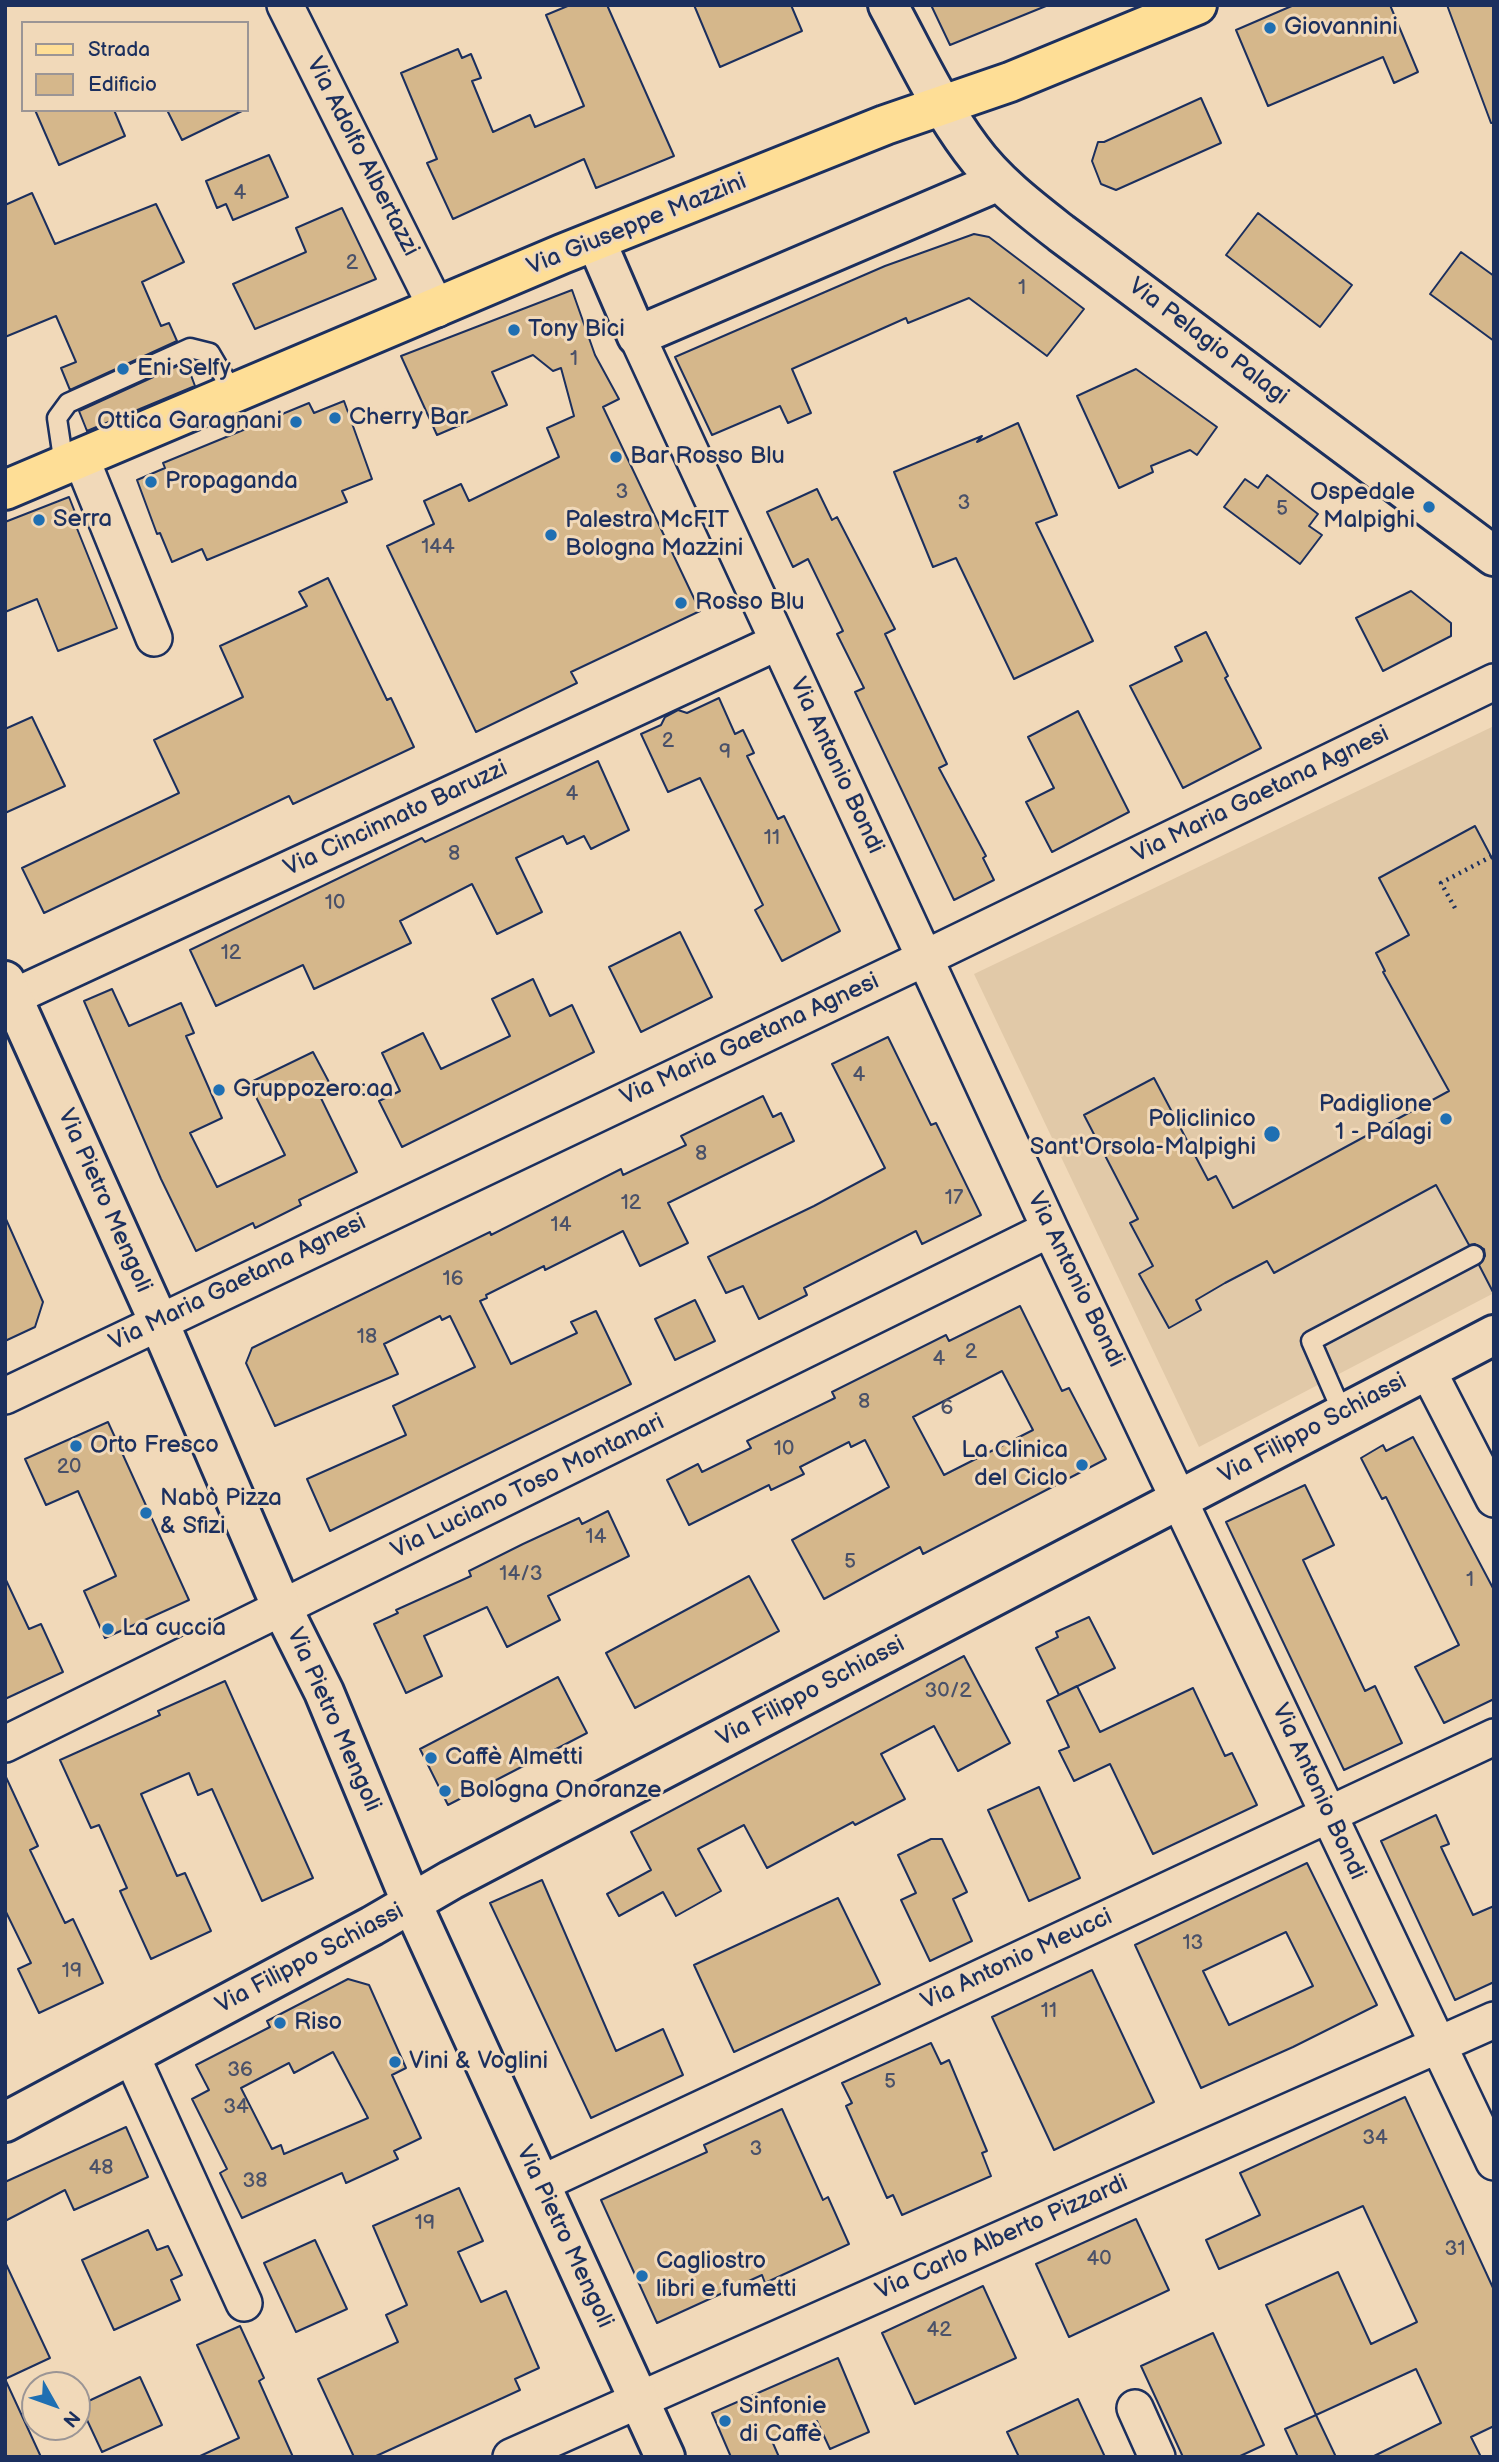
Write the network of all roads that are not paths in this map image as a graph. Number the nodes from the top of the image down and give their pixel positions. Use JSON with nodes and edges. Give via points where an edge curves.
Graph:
{"nodes":[{"id":1,"x":285,"y":5,"type":"edge"},
{"id":2,"x":888,"y":5,"type":"edge"},
{"id":3,"x":1197,"y":5,"type":"edge"},
{"id":4,"x":944,"y":106,"type":"junction"},
{"id":5,"x":999,"y":181,"type":"junction"},
{"id":6,"x":596,"y":241,"type":"junction"},
{"id":7,"x":437,"y":309,"type":"junction"},
{"id":8,"x":637,"y":336,"type":"junction"},
{"id":9,"x":234,"y":394,"type":"junction"},
{"id":10,"x":73,"y":462,"type":"junction"},
{"id":11,"x":5,"y":491,"type":"edge"},
{"id":12,"x":1494,"y":556,"type":"edge"},
{"id":13,"x":154,"y":638,"type":"dead end"},
{"id":14,"x":778,"y":642,"type":"junction"},
{"id":15,"x":1494,"y":682,"type":"edge"},
{"id":16,"x":925,"y":958,"type":"junction"},
{"id":17,"x":9,"y":989,"type":"edge"},
{"id":18,"x":1049,"y":1229,"type":"junction"},
{"id":19,"x":1474,"y":1255,"type":"dead end"},
{"id":20,"x":158,"y":1320,"type":"junction"},
{"id":21,"x":1494,"y":1335,"type":"edge"},
{"id":22,"x":1427,"y":1369,"type":"junction"},
{"id":23,"x":5,"y":1396,"type":"edge"},
{"id":24,"x":1343,"y":1414,"type":"junction"},
{"id":25,"x":1180,"y":1499,"type":"junction"},
{"id":26,"x":1494,"y":1499,"type":"edge"},
{"id":27,"x":282,"y":1608,"type":"junction"},
{"id":28,"x":1494,"y":1737,"type":"edge"},
{"id":29,"x":5,"y":1744,"type":"edge"},
{"id":30,"x":1328,"y":1813,"type":"junction"},
{"id":31,"x":412,"y":1904,"type":"junction"},
{"id":32,"x":1494,"y":2020,"type":"edge"},
{"id":33,"x":1437,"y":2046,"type":"junction"},
{"id":34,"x":131,"y":2055,"type":"junction"},
{"id":35,"x":5,"y":2122,"type":"edge"},
{"id":36,"x":1494,"y":2162,"type":"edge"},
{"id":37,"x":540,"y":2184,"type":"junction"},
{"id":38,"x":244,"y":2303,"type":"dead end"},
{"id":39,"x":639,"y":2400,"type":"junction"},
{"id":40,"x":1135,"y":2408,"type":"dead end"},
{"id":41,"x":511,"y":2457,"type":"edge"},
{"id":42,"x":665,"y":2457,"type":"edge"},
{"id":43,"x":1157,"y":2457,"type":"edge"}],
"edges":[{"from":1,"to":7,"type":"street","name":"Via Adolfo Albertazzi"},
{"from":2,"to":4,"type":"street","name":"Via Pelagio Palagi"},
{"from":3,"to":4,"type":"main road","name":"Via Giuseppe Mazzini"},
{"from":4,"to":5,"type":"street","name":"Via Pelagio Palagi","via":[[971,150]]},
{"from":4,"to":6,"type":"main road","name":"Via Giuseppe Mazzini","via":[[885,125]]},
{"from":5,"to":8,"type":"street"},
{"from":5,"to":12,"type":"street","name":"Via Pelagio Palagi","via":[[1061,233]]},
{"from":6,"to":7,"type":"main road","name":"Via Giuseppe Mazzini"},
{"from":6,"to":8,"type":"street","name":"Via Antonio Bondi"},
{"from":7,"to":9,"type":"main road","name":"Via Giuseppe Mazzini"},
{"from":8,"to":14,"type":"street","name":"Via Antonio Bondi"},
{"from":9,"to":10,"type":"main road","name":"Via Giuseppe Mazzini"},
{"from":9,"to":10,"type":"lane","via":[[210,352],[190,348],[68,403],[57,418]]},
{"from":10,"to":11,"type":"main road","name":"Via Giuseppe Mazzini"},
{"from":10,"to":13,"type":"street"},
{"from":14,"to":16,"type":"street","name":"Via Antonio Bondi"},
{"from":14,"to":17,"type":"street","name":"Via Cincinnato Baruzzi"},
{"from":15,"to":16,"type":"street","name":"Via Maria Gaetana Agnesi"},
{"from":16,"to":18,"type":"street","name":"Via Antonio Bondi"},
{"from":16,"to":20,"type":"street","name":"Via Maria Gaetana Agnesi"},
{"from":17,"to":20,"type":"street","name":"Via Pietro Mengoli"},
{"from":18,"to":25,"type":"street","name":"Via Antonio Bondi"},
{"from":18,"to":27,"type":"street","name":"Via Luciano Toso Montanari"},
{"from":19,"to":24,"type":"lane","via":[[1311,1341]]},
{"from":20,"to":23,"type":"street","name":"Via Maria Gaetana Agnesi"},
{"from":20,"to":27,"type":"street","name":"Via Pietro Mengoli"},
{"from":21,"to":22,"type":"street","name":"Via Filippo Schiassi"},
{"from":22,"to":24,"type":"street","name":"Via Filippo Schiassi"},
{"from":22,"to":26,"type":"street"},
{"from":24,"to":25,"type":"street","name":"Via Filippo Schiassi"},
{"from":25,"to":30,"type":"street","name":"Via Antonio Bondi"},
{"from":25,"to":31,"type":"street","name":"Via Filippo Schiassi"},
{"from":27,"to":29,"type":"street","name":"Via Luciano Toso Montanari"},
{"from":27,"to":31,"type":"street","name":"Via Pietro Mengoli","via":[[324,1692]]},
{"from":28,"to":30,"type":"street","name":"Via Antonio Meucci"},
{"from":30,"to":33,"type":"street","name":"Via Antonio Bondi"},
{"from":30,"to":37,"type":"street","name":"Via Antonio Meucci"},
{"from":31,"to":34,"type":"street","name":"Via Filippo Schiassi"},
{"from":31,"to":37,"type":"street","name":"Via Pietro Mengoli"},
{"from":32,"to":33,"type":"street","name":"Via Carlo Alberto Pizzardi"},
{"from":33,"to":36,"type":"street","name":"Via Antonio Bondi"},
{"from":33,"to":39,"type":"street","name":"Via Carlo Alberto Pizzardi"},
{"from":34,"to":35,"type":"street","name":"Via Filippo Schiassi"},
{"from":34,"to":38,"type":"street"},
{"from":37,"to":39,"type":"street","name":"Via Pietro Mengoli"},
{"from":39,"to":41,"type":"street","name":"Via Carlo Alberto Pizzardi"},
{"from":39,"to":42,"type":"street","name":"Via Pietro Mengoli"},
{"from":40,"to":43,"type":"street"}]}
